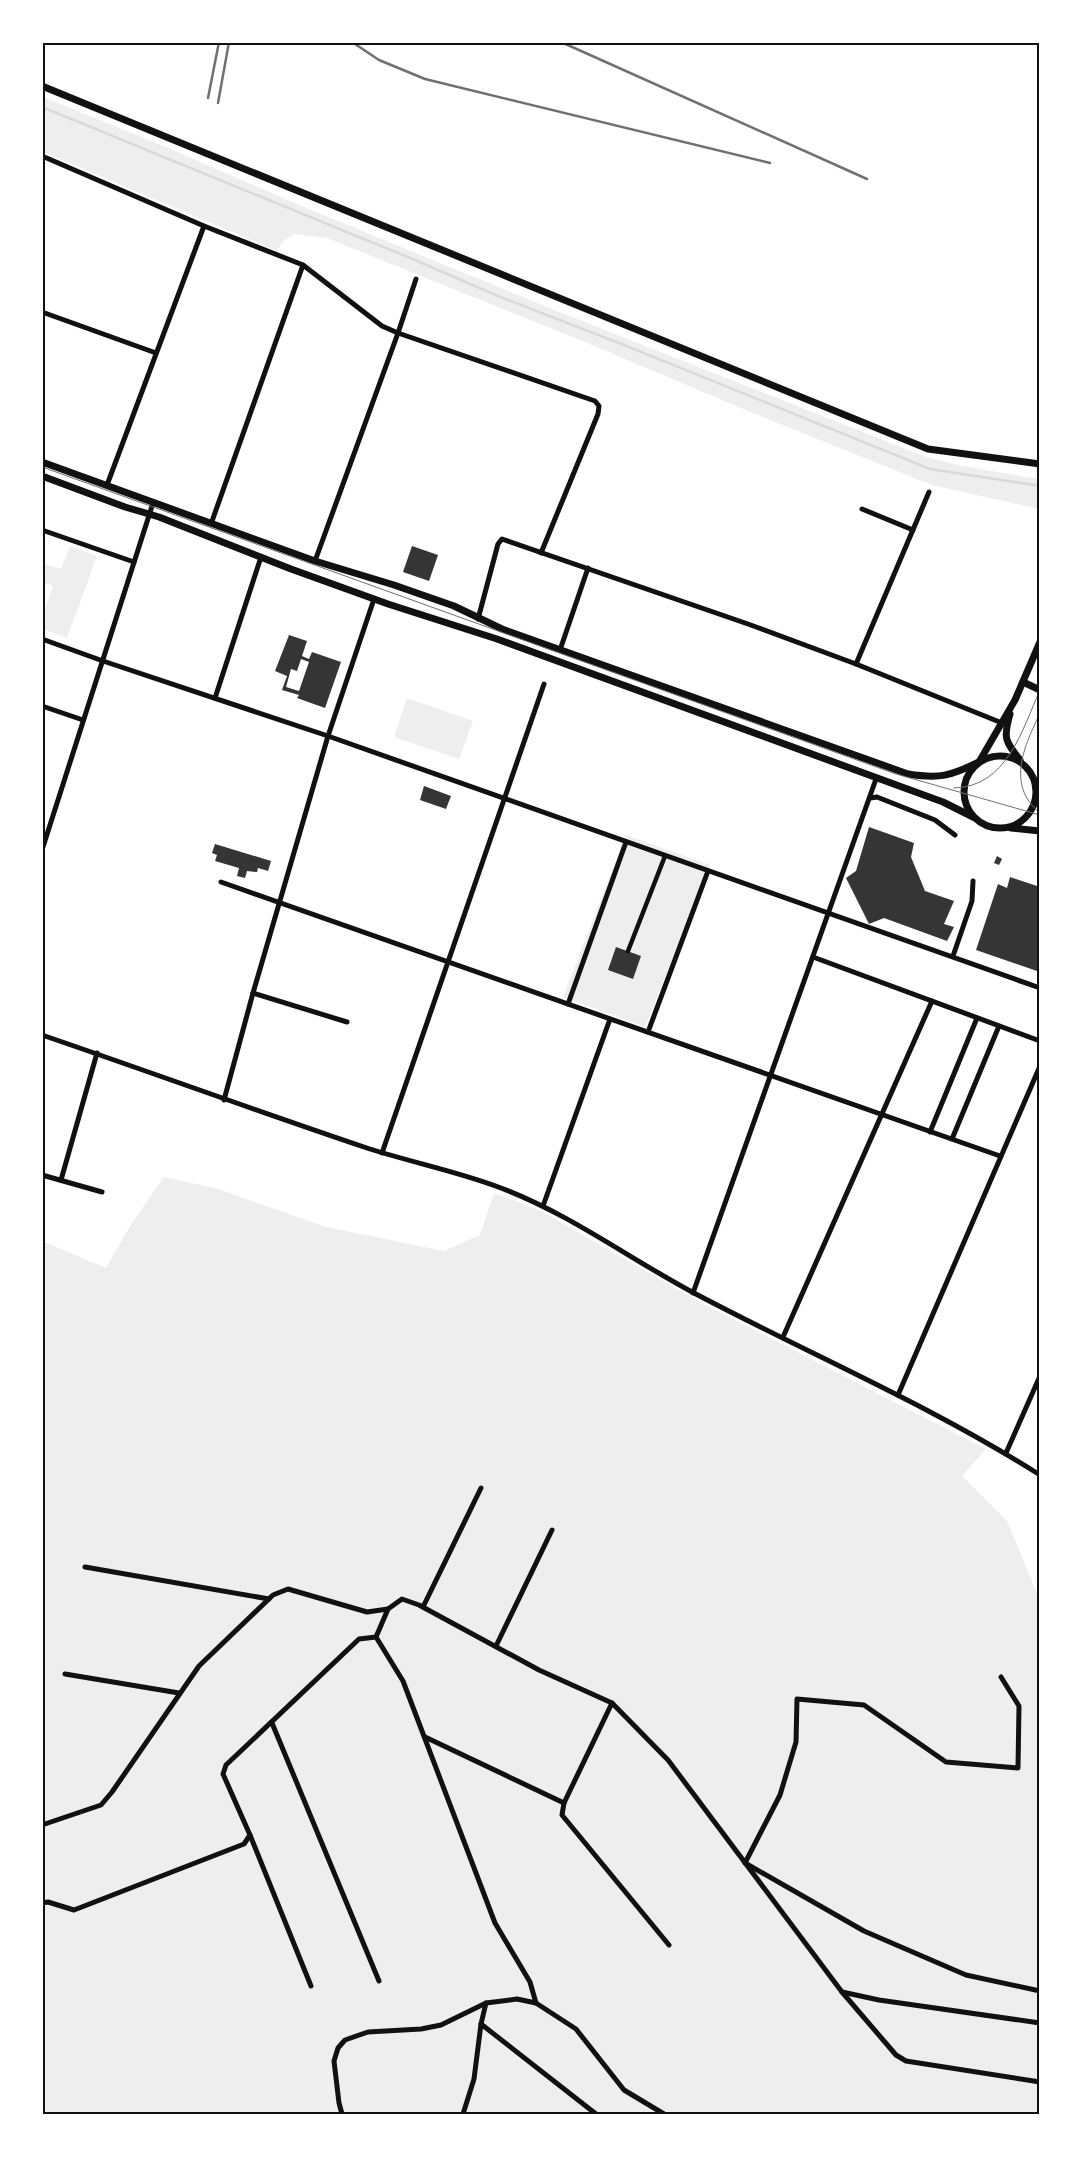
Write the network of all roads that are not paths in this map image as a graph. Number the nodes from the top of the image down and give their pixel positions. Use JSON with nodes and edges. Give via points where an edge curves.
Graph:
{"nodes":[{"id":1,"x":42,"y":86,"type":"edge"},
{"id":2,"x":42,"y":156,"type":"edge"},
{"id":3,"x":204,"y":226,"type":"junction"},
{"id":4,"x":303,"y":265,"type":"junction"},
{"id":5,"x":416,"y":279,"type":"dead end"},
{"id":6,"x":42,"y":312,"type":"edge"},
{"id":7,"x":398,"y":333,"type":"junction"},
{"id":8,"x":156,"y":353,"type":"junction"},
{"id":9,"x":42,"y":462,"type":"edge"},
{"id":10,"x":1040,"y":464,"type":"edge"},
{"id":11,"x":42,"y":476,"type":"edge"},
{"id":12,"x":107,"y":485,"type":"junction"},
{"id":13,"x":929,"y":492,"type":"dead end"},
{"id":14,"x":153,"y":503,"type":"junction"},
{"id":15,"x":862,"y":509,"type":"dead end"},
{"id":16,"x":149,"y":514,"type":"junction"},
{"id":17,"x":211,"y":524,"type":"junction"},
{"id":18,"x":42,"y":530,"type":"edge"},
{"id":19,"x":913,"y":530,"type":"junction"},
{"id":20,"x":541,"y":553,"type":"junction"},
{"id":21,"x":262,"y":557,"type":"junction"},
{"id":22,"x":315,"y":561,"type":"junction"},
{"id":23,"x":134,"y":562,"type":"junction"},
{"id":24,"x":588,"y":568,"type":"junction"},
{"id":25,"x":374,"y":599,"type":"junction"},
{"id":26,"x":478,"y":619,"type":"junction"},
{"id":27,"x":42,"y":639,"type":"edge"},
{"id":28,"x":1040,"y":642,"type":"edge"},
{"id":29,"x":560,"y":650,"type":"junction"},
{"id":30,"x":103,"y":661,"type":"junction"},
{"id":31,"x":856,"y":664,"type":"junction"},
{"id":32,"x":1023,"y":682,"type":"junction"},
{"id":33,"x":544,"y":684,"type":"dead end"},
{"id":34,"x":1040,"y":690,"type":"edge"},
{"id":35,"x":215,"y":698,"type":"junction"},
{"id":36,"x":1015,"y":700,"type":"junction"},
{"id":37,"x":42,"y":706,"type":"edge"},
{"id":38,"x":83,"y":720,"type":"junction"},
{"id":39,"x":1002,"y":723,"type":"junction"},
{"id":40,"x":328,"y":736,"type":"junction"},
{"id":41,"x":979,"y":762,"type":"junction"},
{"id":42,"x":1025,"y":766,"type":"junction"},
{"id":43,"x":876,"y":781,"type":"junction"},
{"id":44,"x":870,"y":798,"type":"junction"},
{"id":45,"x":505,"y":799,"type":"junction"},
{"id":46,"x":973,"y":817,"type":"junction"},
{"id":47,"x":1008,"y":828,"type":"junction"},
{"id":48,"x":1040,"y":831,"type":"edge"},
{"id":49,"x":955,"y":836,"type":"dead end"},
{"id":50,"x":626,"y":842,"type":"junction"},
{"id":51,"x":42,"y":850,"type":"edge"},
{"id":52,"x":665,"y":856,"type":"junction"},
{"id":53,"x":708,"y":871,"type":"junction"},
{"id":54,"x":973,"y":881,"type":"dead end"},
{"id":55,"x":221,"y":882,"type":"dead end"},
{"id":56,"x":280,"y":903,"type":"junction"},
{"id":57,"x":828,"y":913,"type":"junction"},
{"id":58,"x":628,"y":951,"type":"dead end"},
{"id":59,"x":953,"y":956,"type":"junction"},
{"id":60,"x":813,"y":957,"type":"junction"},
{"id":61,"x":447,"y":962,"type":"junction"},
{"id":62,"x":1040,"y":988,"type":"edge"},
{"id":63,"x":252,"y":992,"type":"junction"},
{"id":64,"x":932,"y":1001,"type":"junction"},
{"id":65,"x":568,"y":1004,"type":"junction"},
{"id":66,"x":977,"y":1018,"type":"junction"},
{"id":67,"x":610,"y":1019,"type":"junction"},
{"id":68,"x":347,"y":1022,"type":"dead end"},
{"id":69,"x":999,"y":1026,"type":"junction"},
{"id":70,"x":648,"y":1032,"type":"junction"},
{"id":71,"x":42,"y":1035,"type":"edge"},
{"id":72,"x":1040,"y":1041,"type":"edge"},
{"id":73,"x":97,"y":1054,"type":"junction"},
{"id":74,"x":1040,"y":1066,"type":"edge"},
{"id":75,"x":770,"y":1076,"type":"junction"},
{"id":76,"x":224,"y":1100,"type":"junction"},
{"id":77,"x":881,"y":1115,"type":"junction"},
{"id":78,"x":930,"y":1132,"type":"junction"},
{"id":79,"x":952,"y":1139,"type":"junction"},
{"id":80,"x":382,"y":1153,"type":"junction"},
{"id":81,"x":1000,"y":1156,"type":"junction"},
{"id":82,"x":42,"y":1175,"type":"edge"},
{"id":83,"x":61,"y":1180,"type":"junction"},
{"id":84,"x":102,"y":1192,"type":"dead end"},
{"id":85,"x":543,"y":1206,"type":"junction"},
{"id":86,"x":693,"y":1293,"type":"junction"},
{"id":87,"x":783,"y":1337,"type":"junction"},
{"id":88,"x":1040,"y":1376,"type":"edge"},
{"id":89,"x":898,"y":1395,"type":"junction"},
{"id":90,"x":1006,"y":1454,"type":"junction"},
{"id":91,"x":1040,"y":1475,"type":"edge"},
{"id":92,"x":481,"y":1488,"type":"dead end"},
{"id":93,"x":552,"y":1530,"type":"dead end"},
{"id":94,"x":85,"y":1567,"type":"dead end"},
{"id":95,"x":269,"y":1599,"type":"junction"},
{"id":96,"x":423,"y":1607,"type":"junction"},
{"id":97,"x":388,"y":1609,"type":"junction"},
{"id":98,"x":376,"y":1637,"type":"junction"},
{"id":99,"x":496,"y":1646,"type":"junction"},
{"id":100,"x":65,"y":1674,"type":"dead end"},
{"id":101,"x":1001,"y":1677,"type":"dead end"},
{"id":102,"x":179,"y":1693,"type":"junction"},
{"id":103,"x":612,"y":1703,"type":"junction"},
{"id":104,"x":272,"y":1723,"type":"junction"},
{"id":105,"x":425,"y":1738,"type":"junction"},
{"id":106,"x":564,"y":1803,"type":"junction"},
{"id":107,"x":42,"y":1825,"type":"edge"},
{"id":108,"x":250,"y":1834,"type":"junction"},
{"id":109,"x":745,"y":1863,"type":"junction"},
{"id":110,"x":42,"y":1903,"type":"edge"},
{"id":111,"x":670,"y":1945,"type":"dead end"},
{"id":112,"x":379,"y":1980,"type":"dead end"},
{"id":113,"x":311,"y":1986,"type":"dead end"},
{"id":114,"x":1040,"y":1991,"type":"edge"},
{"id":115,"x":842,"y":1992,"type":"junction"},
{"id":116,"x":486,"y":2002,"type":"junction"},
{"id":117,"x":536,"y":2003,"type":"junction"},
{"id":118,"x":1040,"y":2023,"type":"edge"},
{"id":119,"x":481,"y":2024,"type":"junction"},
{"id":120,"x":1040,"y":2082,"type":"edge"},
{"id":121,"x":342,"y":2114,"type":"edge"},
{"id":122,"x":464,"y":2114,"type":"edge"},
{"id":123,"x":596,"y":2114,"type":"edge"},
{"id":124,"x":664,"y":2114,"type":"edge"}],
"edges":[{"from":1,"to":10,"type":"street","via":[[928,449]]},
{"from":2,"to":3,"type":"street"},
{"from":3,"to":4,"type":"street"},
{"from":3,"to":8,"type":"street"},
{"from":4,"to":7,"type":"street","via":[[382,326]]},
{"from":4,"to":17,"type":"street"},
{"from":5,"to":7,"type":"street"},
{"from":6,"to":8,"type":"street"},
{"from":7,"to":20,"type":"street","via":[[599,406]]},
{"from":7,"to":22,"type":"street"},
{"from":8,"to":12,"type":"street"},
{"from":9,"to":12,"type":"street"},
{"from":11,"to":16,"type":"street"},
{"from":12,"to":14,"type":"street"},
{"from":13,"to":19,"type":"street"},
{"from":14,"to":16,"type":"street"},
{"from":14,"to":17,"type":"street"},
{"from":15,"to":19,"type":"street"},
{"from":16,"to":21,"type":"street"},
{"from":16,"to":23,"type":"street"},
{"from":17,"to":22,"type":"street"},
{"from":18,"to":23,"type":"street"},
{"from":19,"to":31,"type":"street"},
{"from":20,"to":24,"type":"street"},
{"from":20,"to":26,"type":"street","via":[[502,539]]},
{"from":21,"to":25,"type":"street"},
{"from":21,"to":35,"type":"street"},
{"from":22,"to":26,"type":"street","via":[[454,606]]},
{"from":23,"to":30,"type":"street"},
{"from":24,"to":29,"type":"street"},
{"from":24,"to":31,"type":"street"},
{"from":25,"to":40,"type":"street"},
{"from":25,"to":43,"type":"street","via":[[497,639]]},
{"from":26,"to":29,"type":"street"},
{"from":27,"to":30,"type":"street"},
{"from":28,"to":32,"type":"street"},
{"from":29,"to":41,"type":"street","via":[[908,774],[932,778]]},
{"from":30,"to":35,"type":"street"},
{"from":30,"to":38,"type":"street"},
{"from":31,"to":39,"type":"street"},
{"from":32,"to":34,"type":"street"},
{"from":32,"to":36,"type":"street"},
{"from":33,"to":45,"type":"street"},
{"from":35,"to":40,"type":"street"},
{"from":36,"to":39,"type":"street"},
{"from":36,"to":42,"type":"street","via":[[1005,737],[1010,750]]},
{"from":37,"to":38,"type":"street"},
{"from":38,"to":51,"type":"street"},
{"from":39,"to":41,"type":"street"},
{"from":40,"to":45,"type":"street"},
{"from":40,"to":56,"type":"street"},
{"from":41,"to":42,"type":"street","via":[[1002,756]]},
{"from":41,"to":46,"type":"street","via":[[968,773],[964,787],[967,808]]},
{"from":42,"to":47,"type":"street","via":[[1036,784],[1035,801],[1028,815]]},
{"from":43,"to":44,"type":"street"},
{"from":43,"to":46,"type":"street","via":[[943,802]]},
{"from":44,"to":49,"type":"street","via":[[876,797],[935,820]]},
{"from":44,"to":57,"type":"street"},
{"from":45,"to":50,"type":"street"},
{"from":45,"to":61,"type":"street"},
{"from":46,"to":47,"type":"street","via":[[990,827]]},
{"from":47,"to":48,"type":"street"},
{"from":50,"to":52,"type":"street"},
{"from":50,"to":65,"type":"street"},
{"from":52,"to":53,"type":"street"},
{"from":52,"to":58,"type":"street"},
{"from":53,"to":57,"type":"street"},
{"from":53,"to":70,"type":"street"},
{"from":54,"to":59,"type":"street","via":[[972,901]]},
{"from":55,"to":56,"type":"street"},
{"from":56,"to":61,"type":"street"},
{"from":56,"to":63,"type":"street"},
{"from":57,"to":59,"type":"street"},
{"from":57,"to":60,"type":"street"},
{"from":59,"to":62,"type":"street"},
{"from":60,"to":64,"type":"street"},
{"from":60,"to":75,"type":"street"},
{"from":61,"to":65,"type":"street"},
{"from":61,"to":80,"type":"street"},
{"from":63,"to":68,"type":"street"},
{"from":63,"to":76,"type":"street"},
{"from":64,"to":66,"type":"street"},
{"from":64,"to":77,"type":"street"},
{"from":65,"to":67,"type":"street"},
{"from":66,"to":69,"type":"street"},
{"from":66,"to":78,"type":"street"},
{"from":67,"to":70,"type":"street"},
{"from":67,"to":85,"type":"street"},
{"from":69,"to":72,"type":"street"},
{"from":69,"to":79,"type":"street"},
{"from":70,"to":75,"type":"street"},
{"from":71,"to":73,"type":"street"},
{"from":73,"to":76,"type":"street"},
{"from":73,"to":83,"type":"street"},
{"from":74,"to":81,"type":"street"},
{"from":75,"to":77,"type":"street"},
{"from":75,"to":86,"type":"street"},
{"from":76,"to":80,"type":"street"},
{"from":77,"to":78,"type":"street"},
{"from":77,"to":87,"type":"street"},
{"from":78,"to":79,"type":"street"},
{"from":79,"to":81,"type":"street"},
{"from":80,"to":85,"type":"street","via":[[500,1188]]},
{"from":81,"to":89,"type":"street"},
{"from":82,"to":83,"type":"street"},
{"from":83,"to":84,"type":"street"},
{"from":85,"to":86,"type":"street"},
{"from":86,"to":87,"type":"street"},
{"from":87,"to":89,"type":"street"},
{"from":88,"to":90,"type":"street"},
{"from":89,"to":90,"type":"street"},
{"from":90,"to":91,"type":"street"},
{"from":92,"to":96,"type":"street"},
{"from":93,"to":99,"type":"street"},
{"from":94,"to":95,"type":"street"},
{"from":95,"to":97,"type":"street","via":[[288,1589],[367,1612]]},
{"from":95,"to":102,"type":"street","via":[[199,1666]]},
{"from":96,"to":97,"type":"street","via":[[402,1599]]},
{"from":96,"to":99,"type":"street"},
{"from":97,"to":98,"type":"street"},
{"from":98,"to":104,"type":"street","via":[[359,1639]]},
{"from":98,"to":105,"type":"street","via":[[402,1681]]},
{"from":99,"to":103,"type":"street","via":[[538,1670]]},
{"from":100,"to":102,"type":"street"},
{"from":101,"to":109,"type":"street","via":[[1019,1706],[1018,1768],[946,1762],[864,1705],[797,1699],[796,1742],[780,1795]]},
{"from":102,"to":107,"type":"street","via":[[101,1805]]},
{"from":103,"to":106,"type":"street"},
{"from":103,"to":109,"type":"street","via":[[668,1760]]},
{"from":104,"to":108,"type":"street","via":[[226,1765],[223,1774]]},
{"from":104,"to":112,"type":"street"},
{"from":105,"to":106,"type":"street"},
{"from":105,"to":117,"type":"street","via":[[496,1922],[530,1982]]},
{"from":106,"to":111,"type":"street","via":[[562,1815]]},
{"from":108,"to":110,"type":"street","via":[[244,1844],[74,1910]]},
{"from":108,"to":113,"type":"street"},
{"from":109,"to":114,"type":"street","via":[[864,1931],[966,1975]]},
{"from":109,"to":115,"type":"street"},
{"from":115,"to":118,"type":"street"},
{"from":115,"to":120,"type":"street","via":[[896,2055],[906,2061]]},
{"from":116,"to":117,"type":"street","via":[[517,1999]]},
{"from":116,"to":119,"type":"street"},
{"from":116,"to":121,"type":"street","via":[[441,2025],[368,2032],[344,2040],[334,2061]]},
{"from":117,"to":124,"type":"street","via":[[576,2029],[624,2090]]},
{"from":119,"to":122,"type":"street","via":[[474,2079]]},
{"from":119,"to":123,"type":"street"}]}
